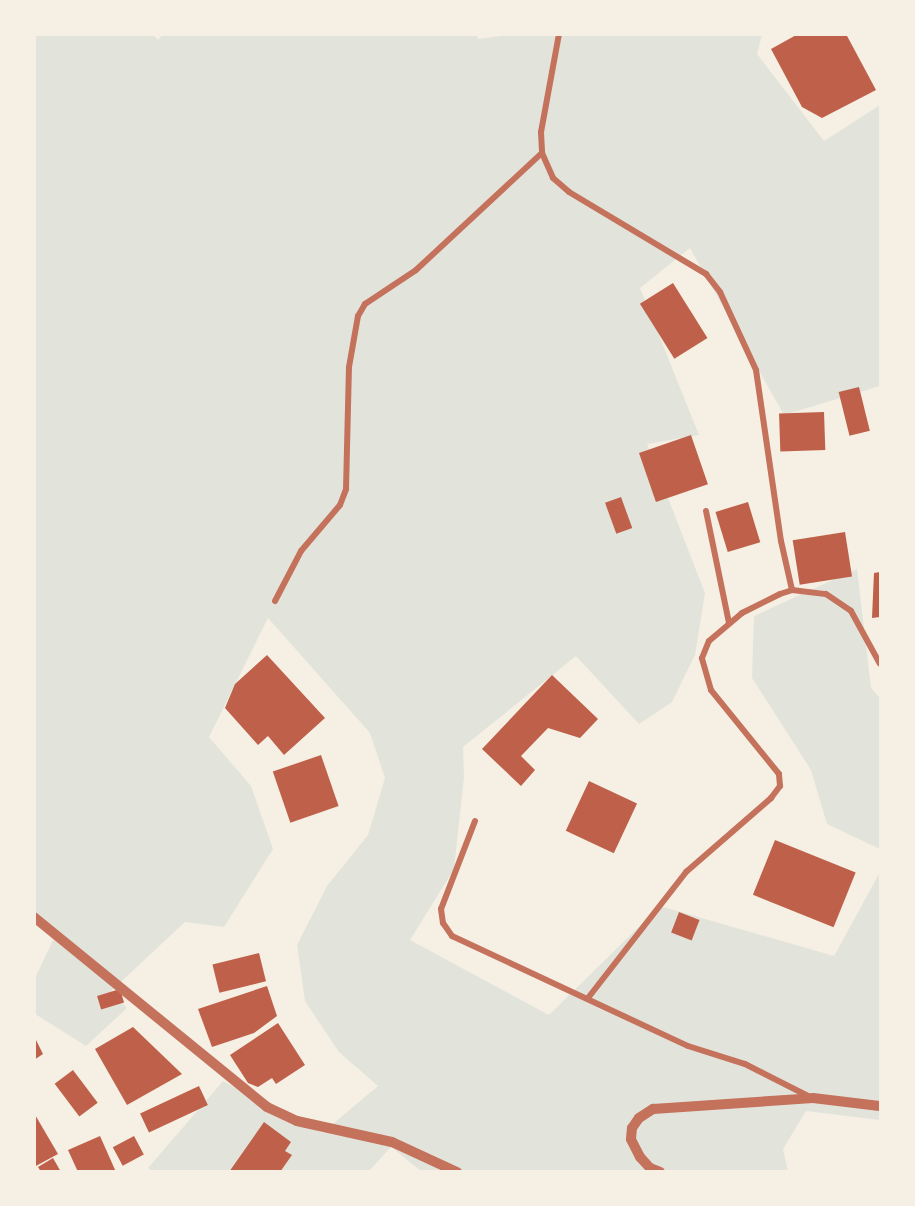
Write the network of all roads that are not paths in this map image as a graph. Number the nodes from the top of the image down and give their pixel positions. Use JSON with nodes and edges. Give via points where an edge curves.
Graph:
{"nodes":[{"id":1,"x":559,"y":34,"type":"edge"},
{"id":2,"x":542,"y":153,"type":"junction"},
{"id":3,"x":706,"y":511,"type":"dead end"},
{"id":4,"x":792,"y":590,"type":"junction"},
{"id":5,"x":275,"y":601,"type":"dead end"},
{"id":6,"x":729,"y":623,"type":"junction"},
{"id":7,"x":880,"y":664,"type":"edge"},
{"id":8,"x":475,"y":821,"type":"dead end"},
{"id":9,"x":34,"y":917,"type":"edge"},
{"id":10,"x":588,"y":998,"type":"junction"},
{"id":11,"x":813,"y":1098,"type":"junction"},
{"id":12,"x":880,"y":1107,"type":"edge"},
{"id":13,"x":457,"y":1172,"type":"edge"},
{"id":14,"x":660,"y":1172,"type":"edge"}],
"edges":[{"from":1,"to":2,"type":"street","via":[[541,132]]},
{"from":2,"to":4,"type":"street","via":[[554,178],[569,192],[705,274],[720,292],[756,370]]},
{"from":2,"to":5,"type":"street","via":[[416,270],[365,304],[358,316],[349,367],[346,489],[340,505],[301,551]]},
{"from":3,"to":6,"type":"street"},
{"from":4,"to":6,"type":"street"},
{"from":4,"to":7,"type":"street","via":[[826,594],[851,611]]},
{"from":6,"to":10,"type":"street","via":[[709,642],[702,658],[704,672],[724,711],[779,774],[780,786],[686,872]]},
{"from":8,"to":10,"type":"street","via":[[441,909],[443,923],[452,936]]},
{"from":9,"to":13,"type":"street","via":[[267,1107],[297,1121],[392,1142]]},
{"from":10,"to":11,"type":"street","via":[[688,1046],[745,1064]]},
{"from":11,"to":12,"type":"street"},
{"from":11,"to":14,"type":"street","via":[[653,1109],[639,1118],[631,1139],[640,1157]]}]}
